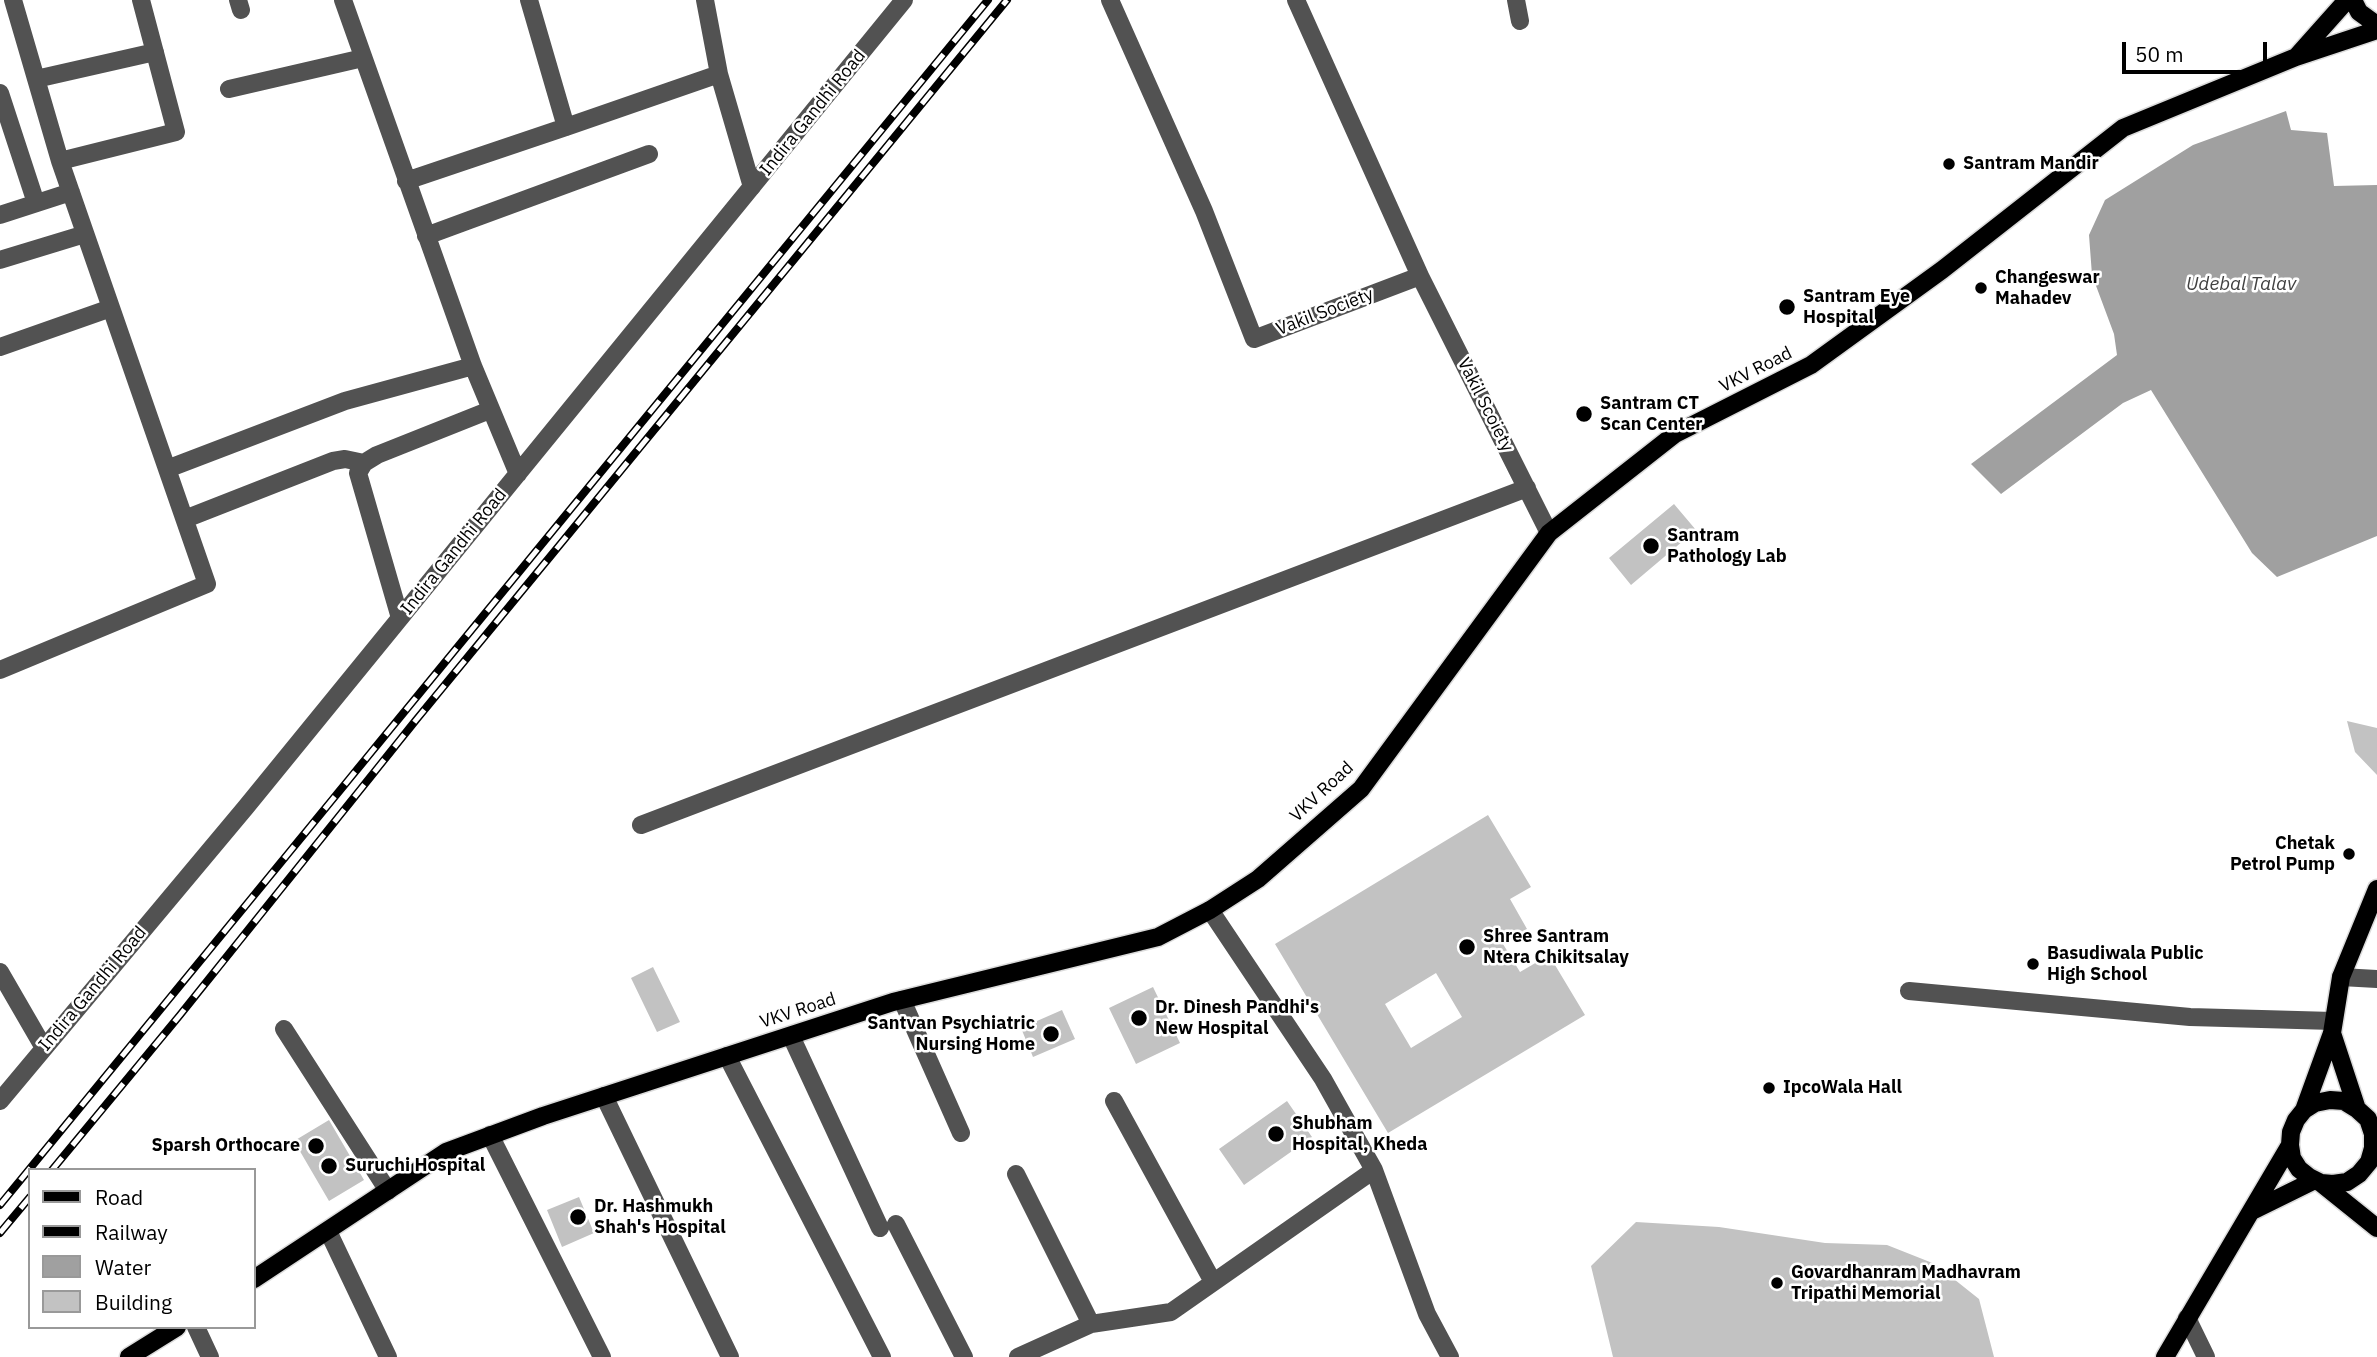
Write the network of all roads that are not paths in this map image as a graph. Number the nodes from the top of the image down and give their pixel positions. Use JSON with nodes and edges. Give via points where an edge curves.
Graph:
{"nodes":[{"id":1,"x":141,"y":0,"type":"edge"},
{"id":2,"x":343,"y":0,"type":"edge"},
{"id":3,"x":529,"y":0,"type":"edge"},
{"id":4,"x":705,"y":0,"type":"edge"},
{"id":5,"x":904,"y":0,"type":"edge"},
{"id":6,"x":1110,"y":0,"type":"edge"},
{"id":7,"x":1296,"y":0,"type":"edge"},
{"id":8,"x":1516,"y":0,"type":"edge"},
{"id":9,"x":2347,"y":0,"type":"edge"},
{"id":10,"x":2353,"y":0,"type":"edge"},
{"id":11,"x":18,"y":1,"type":"edge"},
{"id":12,"x":1520,"y":21,"type":"dead end"},
{"id":13,"x":2377,"y":25,"type":"edge"},
{"id":14,"x":2377,"y":30,"type":"edge"},
{"id":15,"x":155,"y":52,"type":"junction"},
{"id":16,"x":2296,"y":57,"type":"junction"},
{"id":17,"x":363,"y":58,"type":"junction"},
{"id":18,"x":719,"y":74,"type":"junction"},
{"id":19,"x":36,"y":79,"type":"junction"},
{"id":20,"x":229,"y":89,"type":"dead end"},
{"id":21,"x":0,"y":93,"type":"edge"},
{"id":22,"x":566,"y":127,"type":"junction"},
{"id":23,"x":649,"y":154,"type":"dead end"},
{"id":24,"x":60,"y":161,"type":"junction"},
{"id":25,"x":406,"y":181,"type":"junction"},
{"id":26,"x":752,"y":187,"type":"junction"},
{"id":27,"x":71,"y":192,"type":"junction"},
{"id":28,"x":36,"y":203,"type":"junction"},
{"id":29,"x":0,"y":215,"type":"edge"},
{"id":30,"x":85,"y":234,"type":"junction"},
{"id":31,"x":425,"y":236,"type":"junction"},
{"id":32,"x":0,"y":260,"type":"edge"},
{"id":33,"x":1420,"y":276,"type":"junction"},
{"id":34,"x":111,"y":308,"type":"junction"},
{"id":35,"x":0,"y":347,"type":"edge"},
{"id":36,"x":473,"y":366,"type":"junction"},
{"id":37,"x":490,"y":410,"type":"junction"},
{"id":38,"x":364,"y":463,"type":"junction"},
{"id":39,"x":167,"y":469,"type":"junction"},
{"id":40,"x":517,"y":474,"type":"junction"},
{"id":41,"x":1527,"y":488,"type":"junction"},
{"id":42,"x":185,"y":519,"type":"junction"},
{"id":43,"x":1549,"y":533,"type":"junction"},
{"id":44,"x":400,"y":618,"type":"junction"},
{"id":45,"x":0,"y":670,"type":"edge"},
{"id":46,"x":641,"y":825,"type":"dead end"},
{"id":47,"x":2377,"y":889,"type":"edge"},
{"id":48,"x":1210,"y":910,"type":"junction"},
{"id":49,"x":0,"y":972,"type":"edge"},
{"id":50,"x":2341,"y":977,"type":"junction"},
{"id":51,"x":2377,"y":979,"type":"edge"},
{"id":52,"x":1909,"y":991,"type":"dead end"},
{"id":53,"x":902,"y":1000,"type":"junction"},
{"id":54,"x":2332,"y":1027,"type":"junction"},
{"id":55,"x":284,"y":1029,"type":"dead end"},
{"id":56,"x":791,"y":1035,"type":"junction"},
{"id":57,"x":44,"y":1048,"type":"junction"},
{"id":58,"x":727,"y":1056,"type":"junction"},
{"id":59,"x":604,"y":1096,"type":"junction"},
{"id":60,"x":0,"y":1101,"type":"edge"},
{"id":61,"x":1114,"y":1101,"type":"dead end"},
{"id":62,"x":2357,"y":1108,"type":"junction"},
{"id":63,"x":2304,"y":1110,"type":"junction"},
{"id":64,"x":961,"y":1133,"type":"dead end"},
{"id":65,"x":490,"y":1135,"type":"junction"},
{"id":66,"x":2290,"y":1145,"type":"junction"},
{"id":67,"x":2374,"y":1158,"type":"edge"},
{"id":68,"x":1374,"y":1170,"type":"junction"},
{"id":69,"x":1016,"y":1174,"type":"dead end"},
{"id":70,"x":2318,"y":1181,"type":"junction"},
{"id":71,"x":388,"y":1191,"type":"junction"},
{"id":72,"x":2252,"y":1211,"type":"junction"},
{"id":73,"x":2377,"y":1228,"type":"edge"},
{"id":74,"x":328,"y":1231,"type":"junction"},
{"id":75,"x":256,"y":1278,"type":"edge"},
{"id":76,"x":1213,"y":1283,"type":"junction"},
{"id":77,"x":2187,"y":1318,"type":"junction"},
{"id":78,"x":1091,"y":1324,"type":"junction"},
{"id":79,"x":174,"y":1329,"type":"edge"},
{"id":80,"x":197,"y":1329,"type":"edge"},
{"id":81,"x":1047,"y":1351,"type":"edge"},
{"id":82,"x":129,"y":1357,"type":"edge"},
{"id":83,"x":210,"y":1357,"type":"edge"},
{"id":84,"x":388,"y":1357,"type":"edge"},
{"id":85,"x":601,"y":1357,"type":"edge"},
{"id":86,"x":730,"y":1357,"type":"edge"},
{"id":87,"x":882,"y":1357,"type":"edge"},
{"id":88,"x":964,"y":1357,"type":"edge"},
{"id":89,"x":1018,"y":1357,"type":"edge"},
{"id":90,"x":1450,"y":1357,"type":"edge"},
{"id":91,"x":2165,"y":1357,"type":"edge"},
{"id":92,"x":2206,"y":1357,"type":"edge"}],
"edges":[{"from":1,"to":15,"type":"street"},
{"from":2,"to":17,"type":"street"},
{"from":3,"to":22,"type":"street"},
{"from":4,"to":18,"type":"street"},
{"from":5,"to":26,"type":"street","name":"Indira Gandhi Road"},
{"from":6,"to":33,"type":"street","name":"Vakil Society","via":[[1204,211],[1254,340]]},
{"from":7,"to":33,"type":"street"},
{"from":8,"to":12,"type":"street"},
{"from":9,"to":16,"type":"main road","name":"VKV Road"},
{"from":10,"to":13,"type":"main road","via":[[2359,12]]},
{"from":11,"to":19,"type":"street"},
{"from":14,"to":16,"type":"main road","name":"VKV Road"},
{"from":15,"to":19,"type":"street"},
{"from":15,"to":24,"type":"street","via":[[176,132]]},
{"from":16,"to":43,"type":"main road","name":"VKV Road","via":[[2123,128],[1942,270],[1811,365],[1675,434]]},
{"from":17,"to":20,"type":"street"},
{"from":17,"to":25,"type":"street"},
{"from":18,"to":22,"type":"street"},
{"from":18,"to":26,"type":"street"},
{"from":19,"to":24,"type":"street"},
{"from":21,"to":28,"type":"street"},
{"from":22,"to":25,"type":"street"},
{"from":23,"to":31,"type":"street"},
{"from":24,"to":27,"type":"street"},
{"from":25,"to":31,"type":"street"},
{"from":26,"to":40,"type":"street","name":"Indira Gandhi Road"},
{"from":27,"to":28,"type":"street"},
{"from":27,"to":30,"type":"street"},
{"from":28,"to":29,"type":"street"},
{"from":30,"to":32,"type":"street"},
{"from":30,"to":34,"type":"street"},
{"from":31,"to":36,"type":"street"},
{"from":33,"to":41,"type":"street","name":"Vakil Scoiety"},
{"from":34,"to":35,"type":"street"},
{"from":34,"to":39,"type":"street"},
{"from":36,"to":37,"type":"street"},
{"from":36,"to":39,"type":"street","via":[[345,401]]},
{"from":37,"to":38,"type":"street"},
{"from":37,"to":40,"type":"street"},
{"from":38,"to":42,"type":"street","via":[[333,461]]},
{"from":38,"to":44,"type":"street","via":[[358,473]]},
{"from":39,"to":42,"type":"street"},
{"from":40,"to":44,"type":"street","name":"Indira Gandhi Road"},
{"from":41,"to":43,"type":"street","name":"Vakil Scoiety"},
{"from":41,"to":46,"type":"street"},
{"from":42,"to":45,"type":"street","via":[[207,584]]},
{"from":43,"to":48,"type":"main road","name":"VKV Road","via":[[1361,789],[1258,879]]},
{"from":44,"to":57,"type":"street","name":"Indira Gandhi Road"},
{"from":47,"to":50,"type":"main road"},
{"from":48,"to":53,"type":"main road","name":"VKV Road","via":[[1158,937]]},
{"from":48,"to":68,"type":"street","via":[[1323,1079]]},
{"from":49,"to":57,"type":"street"},
{"from":50,"to":51,"type":"street"},
{"from":50,"to":54,"type":"main road"},
{"from":52,"to":54,"type":"street"},
{"from":53,"to":56,"type":"main road","name":"VKV Road"},
{"from":53,"to":64,"type":"street"},
{"from":54,"to":62,"type":"main road"},
{"from":54,"to":63,"type":"main road"},
{"from":55,"to":71,"type":"street"},
{"from":56,"to":58,"type":"main road","name":"VKV Road"},
{"from":56,"to":88,"type":"street","via":[[888,1226]]},
{"from":57,"to":60,"type":"street","name":"Indira Gandhi Road"},
{"from":58,"to":59,"type":"main road","name":"VKV Road"},
{"from":58,"to":87,"type":"street"},
{"from":59,"to":65,"type":"main road","name":"VKV Road"},
{"from":59,"to":86,"type":"street"},
{"from":61,"to":76,"type":"street"},
{"from":62,"to":63,"type":"main road","via":[[2330,1100]]},
{"from":62,"to":67,"type":"main road","via":[[2373,1133]]},
{"from":63,"to":66,"type":"main road","via":[[2295,1120]]},
{"from":65,"to":71,"type":"main road","name":"VKV Road","via":[[446,1152]]},
{"from":65,"to":85,"type":"street"},
{"from":66,"to":70,"type":"main road","via":[[2299,1169]]},
{"from":66,"to":72,"type":"main road"},
{"from":67,"to":70,"type":"main road","via":[[2347,1182]]},
{"from":68,"to":76,"type":"street"},
{"from":68,"to":90,"type":"street","via":[[1427,1314]]},
{"from":69,"to":78,"type":"street"},
{"from":70,"to":72,"type":"main road"},
{"from":70,"to":73,"type":"main road"},
{"from":71,"to":74,"type":"main road","name":"VKV Road"},
{"from":72,"to":77,"type":"main road"},
{"from":74,"to":75,"type":"main road","name":"VKV Road"},
{"from":74,"to":84,"type":"street"},
{"from":76,"to":78,"type":"street","via":[[1171,1312]]},
{"from":77,"to":91,"type":"main road"},
{"from":77,"to":92,"type":"street"},
{"from":78,"to":81,"type":"street"},
{"from":79,"to":82,"type":"main road"},
{"from":80,"to":83,"type":"street"},
{"from":81,"to":89,"type":"street"}]}
